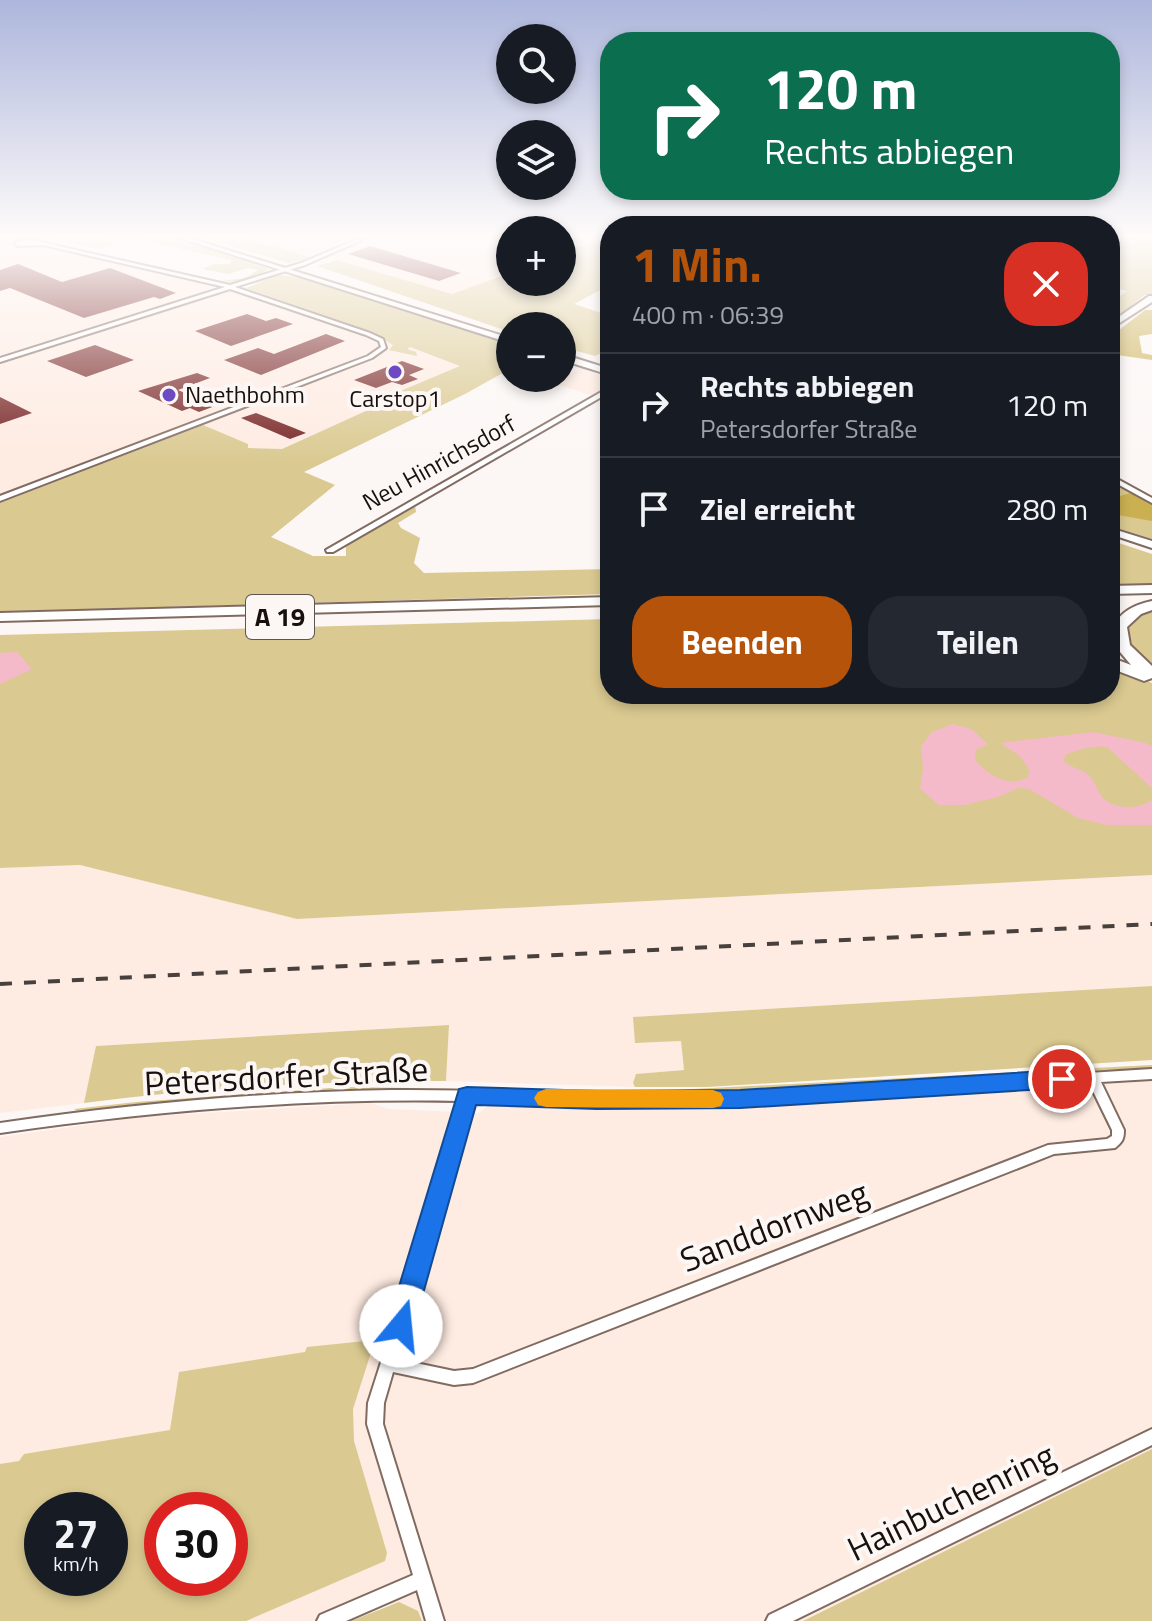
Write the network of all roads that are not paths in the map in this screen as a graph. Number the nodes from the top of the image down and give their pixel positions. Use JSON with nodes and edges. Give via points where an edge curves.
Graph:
{"nodes":[{"id":1,"x":148,"y":313,"type":"edge"},
{"id":2,"x":307,"y":313,"type":"edge"},
{"id":3,"x":424,"y":313,"type":"edge"},
{"id":4,"x":432,"y":313,"type":"edge"},
{"id":5,"x":496,"y":334,"type":"edge"},
{"id":6,"x":496,"y":335,"type":"edge"},
{"id":7,"x":576,"y":357,"type":"edge"},
{"id":8,"x":576,"y":359,"type":"edge"},
{"id":9,"x":0,"y":360,"type":"edge"},
{"id":10,"x":600,"y":363,"type":"edge"},
{"id":11,"x":600,"y":368,"type":"edge"},
{"id":12,"x":600,"y":395,"type":"edge"},
{"id":13,"x":1120,"y":483,"type":"edge"},
{"id":14,"x":0,"y":499,"type":"edge"},
{"id":15,"x":1152,"y":501,"type":"edge"},
{"id":16,"x":1120,"y":534,"type":"edge"},
{"id":17,"x":1120,"y":541,"type":"edge"},
{"id":18,"x":1152,"y":545,"type":"edge"},
{"id":19,"x":330,"y":550,"type":"dead end"},
{"id":20,"x":1152,"y":552,"type":"edge"},
{"id":21,"x":1152,"y":589,"type":"edge"},
{"id":22,"x":1120,"y":590,"type":"edge"},
{"id":23,"x":1152,"y":599,"type":"edge"},
{"id":24,"x":1120,"y":600,"type":"edge"},
{"id":25,"x":600,"y":601,"type":"edge"},
{"id":26,"x":1152,"y":605,"type":"edge"},
{"id":27,"x":600,"y":610,"type":"edge"},
{"id":28,"x":0,"y":617,"type":"edge"},
{"id":29,"x":1120,"y":624,"type":"edge"},
{"id":30,"x":0,"y":627,"type":"edge"},
{"id":31,"x":1120,"y":639,"type":"edge"},
{"id":32,"x":1120,"y":666,"type":"edge"},
{"id":33,"x":1152,"y":673,"type":"edge"},
{"id":34,"x":1152,"y":680,"type":"edge"},
{"id":35,"x":1152,"y":1074,"type":"edge"},
{"id":36,"x":1092,"y":1077,"type":"junction"},
{"id":37,"x":467,"y":1096,"type":"junction"},
{"id":38,"x":0,"y":1128,"type":"edge"},
{"id":39,"x":388,"y":1364,"type":"junction"},
{"id":40,"x":1152,"y":1437,"type":"edge"},
{"id":41,"x":420,"y":1580,"type":"junction"},
{"id":42,"x":326,"y":1621,"type":"edge"},
{"id":43,"x":435,"y":1621,"type":"edge"},
{"id":44,"x":775,"y":1621,"type":"edge"}],
"edges":[{"from":1,"to":9,"type":"street"},
{"from":2,"to":14,"type":"street","via":[[368,334],[384,344],[381,351]]},
{"from":3,"to":6,"type":"main road"},
{"from":4,"to":5,"type":"main road"},
{"from":7,"to":10,"type":"main road"},
{"from":8,"to":11,"type":"main road"},
{"from":12,"to":19,"type":"street","name":"Neu Hinrichsdorf"},
{"from":13,"to":15,"type":"street"},
{"from":16,"to":18,"type":"main road"},
{"from":17,"to":20,"type":"main road"},
{"from":21,"to":22,"type":"highway"},
{"from":23,"to":24,"type":"highway"},
{"from":25,"to":28,"type":"highway","number":"A 19"},
{"from":26,"to":29,"type":"highway"},
{"from":27,"to":30,"type":"highway","number":"A 19"},
{"from":31,"to":33,"type":"highway","via":[[1126,653]]},
{"from":32,"to":34,"type":"highway"},
{"from":35,"to":36,"type":"street","name":"Petersdorfer Straße"},
{"from":36,"to":37,"type":"street","name":"Petersdorfer Straße","via":[[740,1099]]},
{"from":36,"to":39,"type":"street","name":"Sanddornweg","via":[[1118,1130],[1110,1144],[1053,1149],[473,1376],[454,1378]]},
{"from":37,"to":38,"type":"street","name":"Petersdorfer Straße","via":[[213,1104]]},
{"from":37,"to":39,"type":"street"},
{"from":39,"to":41,"type":"street","via":[[375,1424]]},
{"from":40,"to":44,"type":"street","name":"Hainbuchenring"},
{"from":41,"to":42,"type":"street"},
{"from":41,"to":43,"type":"street"}]}
